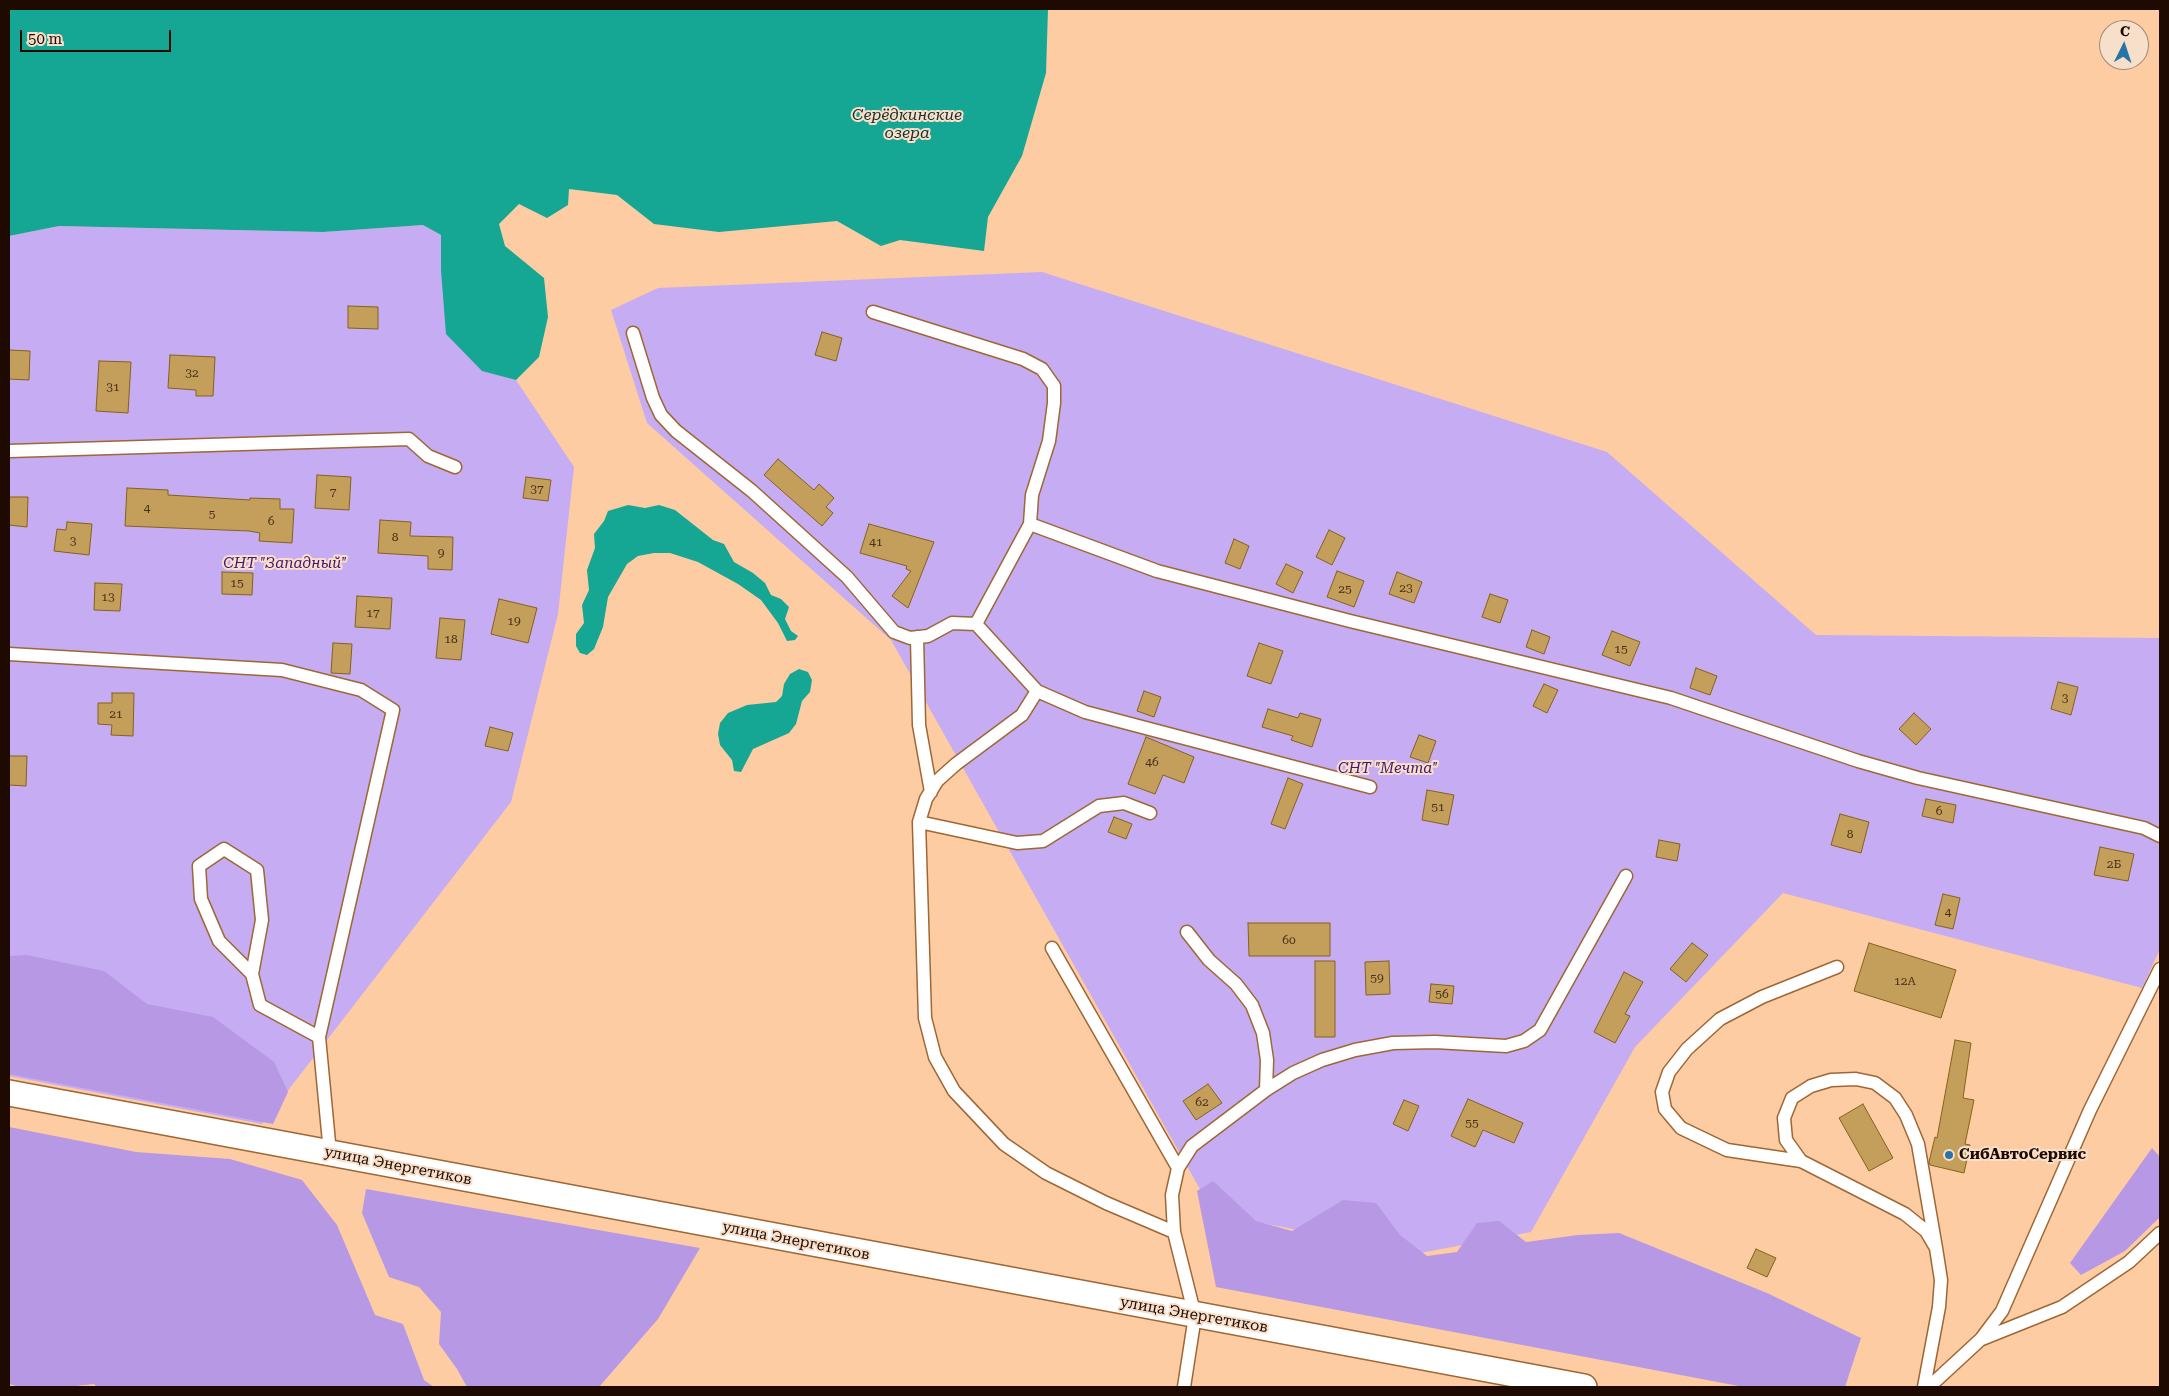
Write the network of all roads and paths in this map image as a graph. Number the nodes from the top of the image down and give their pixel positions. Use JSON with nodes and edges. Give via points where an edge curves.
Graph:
{"nodes":[{"id":1,"x":873,"y":312,"type":"dead end"},
{"id":2,"x":634,"y":333,"type":"dead end"},
{"id":3,"x":9,"y":451,"type":"edge"},
{"id":4,"x":455,"y":467,"type":"dead end"},
{"id":5,"x":1030,"y":524,"type":"junction"},
{"id":6,"x":976,"y":624,"type":"junction"},
{"id":7,"x":917,"y":637,"type":"junction"},
{"id":8,"x":9,"y":654,"type":"edge"},
{"id":9,"x":1037,"y":691,"type":"junction"},
{"id":10,"x":1370,"y":787,"type":"dead end"},
{"id":11,"x":930,"y":792,"type":"junction"},
{"id":12,"x":1150,"y":813,"type":"dead end"},
{"id":13,"x":919,"y":822,"type":"junction"},
{"id":14,"x":2160,"y":836,"type":"edge"},
{"id":15,"x":1626,"y":876,"type":"dead end"},
{"id":16,"x":1187,"y":932,"type":"dead end"},
{"id":17,"x":1052,"y":948,"type":"dead end"},
{"id":18,"x":1837,"y":967,"type":"dead end"},
{"id":19,"x":2160,"y":969,"type":"edge"},
{"id":20,"x":252,"y":974,"type":"junction"},
{"id":21,"x":319,"y":1037,"type":"junction"},
{"id":22,"x":1266,"y":1090,"type":"junction"},
{"id":23,"x":9,"y":1093,"type":"edge"},
{"id":24,"x":330,"y":1153,"type":"junction"},
{"id":25,"x":1801,"y":1161,"type":"junction"},
{"id":26,"x":1178,"y":1168,"type":"junction"},
{"id":27,"x":1174,"y":1232,"type":"junction"},
{"id":28,"x":2160,"y":1233,"type":"edge"},
{"id":29,"x":1936,"y":1248,"type":"junction"},
{"id":30,"x":1195,"y":1316,"type":"junction"},
{"id":31,"x":1981,"y":1339,"type":"junction"},
{"id":32,"x":1184,"y":1387,"type":"edge"},
{"id":33,"x":1584,"y":1387,"type":"edge"},
{"id":34,"x":1924,"y":1387,"type":"edge"},
{"id":35,"x":1929,"y":1387,"type":"edge"}],
"edges":[{"from":1,"to":5,"type":"lane","via":[[1023,359],[1042,369],[1054,386],[1054,403],[1049,441],[1032,495]]},
{"from":2,"to":7,"type":"lane","via":[[653,398],[661,414],[676,431],[752,492],[847,577],[894,632]]},
{"from":3,"to":4,"type":"lane","via":[[409,439],[428,456]]},
{"from":5,"to":6,"type":"lane"},
{"from":5,"to":14,"type":"lane","via":[[1157,571],[1671,698],[1875,766],[2144,828]]},
{"from":6,"to":7,"type":"lane","via":[[952,623],[928,636]]},
{"from":6,"to":9,"type":"lane"},
{"from":7,"to":11,"type":"lane","via":[[919,725]]},
{"from":8,"to":21,"type":"lane","via":[[282,670],[361,690],[392,710]]},
{"from":9,"to":10,"type":"lane","via":[[1086,712]]},
{"from":9,"to":11,"type":"lane","via":[[1022,716],[956,764]]},
{"from":11,"to":13,"type":"lane"},
{"from":12,"to":13,"type":"lane","via":[[1124,803],[1100,806],[1043,841],[1017,843]]},
{"from":13,"to":27,"type":"lane","via":[[925,1018],[935,1057],[954,1091],[1004,1144],[1046,1173]]},
{"from":15,"to":22,"type":"lane","via":[[1540,1030],[1524,1041],[1506,1046],[1393,1043],[1355,1050],[1315,1063]]},
{"from":16,"to":22,"type":"lane","via":[[1252,1005],[1267,1060]]},
{"from":17,"to":26,"type":"lane"},
{"from":18,"to":25,"type":"lane","via":[[1762,997],[1720,1019],[1687,1049],[1668,1072],[1662,1092],[1665,1109],[1681,1128],[1727,1150]]},
{"from":19,"to":31,"type":"lane","via":[[2090,1110],[2002,1311]]},
{"from":20,"to":20,"type":"lane","via":[[219,942],[201,900],[199,866],[224,849],[257,870],[262,920]]},
{"from":20,"to":21,"type":"lane","via":[[260,1005]]},
{"from":21,"to":24,"type":"lane"},
{"from":22,"to":26,"type":"lane","via":[[1192,1146]]},
{"from":23,"to":24,"type":"street","name":"улица Энергетиков"},
{"from":24,"to":30,"type":"street","name":"улица Энергетиков"},
{"from":25,"to":29,"type":"lane","via":[[1905,1214],[1926,1231]]},
{"from":25,"to":29,"type":"lane","via":[[1786,1140],[1784,1118],[1792,1098],[1810,1086],[1831,1080],[1856,1079],[1875,1083],[1895,1098],[1918,1144]]},
{"from":26,"to":27,"type":"lane","via":[[1172,1195]]},
{"from":27,"to":30,"type":"lane"},
{"from":28,"to":31,"type":"lane","via":[[2129,1262],[2062,1307]]},
{"from":29,"to":34,"type":"lane","via":[[1939,1307]]},
{"from":30,"to":32,"type":"lane"},
{"from":30,"to":33,"type":"street","name":"улица Энергетиков","via":[[1369,1345]]},
{"from":31,"to":35,"type":"lane"}]}
